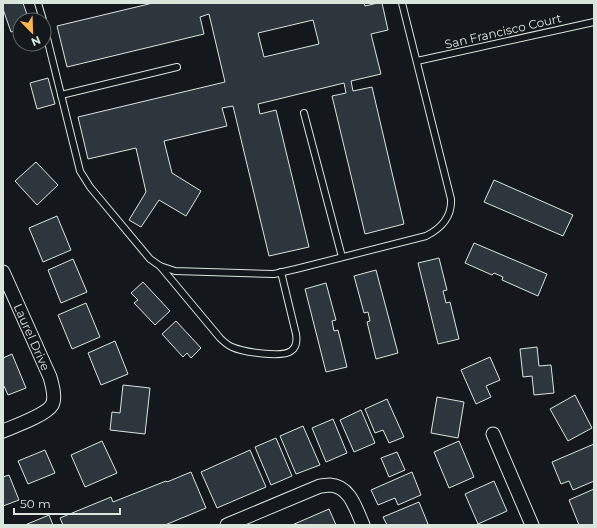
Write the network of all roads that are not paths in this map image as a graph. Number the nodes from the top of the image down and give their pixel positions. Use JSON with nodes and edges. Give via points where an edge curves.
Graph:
{"nodes":[{"id":1,"x":402,"y":3,"type":"edge"},
{"id":2,"x":594,"y":22,"type":"edge"},
{"id":3,"x":50,"y":52,"type":"edge"},
{"id":4,"x":417,"y":61,"type":"junction"},
{"id":5,"x":177,"y":67,"type":"dead end"},
{"id":6,"x":61,"y":95,"type":"junction"},
{"id":7,"x":304,"y":113,"type":"dead end"},
{"id":8,"x":342,"y":257,"type":"junction"},
{"id":9,"x":160,"y":266,"type":"junction"},
{"id":10,"x":3,"y":272,"type":"edge"},
{"id":11,"x":281,"y":272,"type":"junction"},
{"id":12,"x":3,"y":431,"type":"edge"},
{"id":13,"x":493,"y":434,"type":"dead end"},
{"id":14,"x":227,"y":525,"type":"edge"},
{"id":15,"x":363,"y":525,"type":"edge"},
{"id":16,"x":532,"y":525,"type":"edge"}],
"edges":[{"from":1,"to":4,"type":"lane"},
{"from":2,"to":4,"type":"lane","name":"San Francisco Court"},
{"from":3,"to":6,"type":"lane"},
{"from":4,"to":8,"type":"lane","via":[[451,199],[449,214],[440,227],[426,236]]},
{"from":5,"to":6,"type":"lane"},
{"from":6,"to":9,"type":"lane","via":[[82,175],[150,259]]},
{"from":7,"to":8,"type":"lane"},
{"from":8,"to":11,"type":"lane"},
{"from":9,"to":11,"type":"lane","via":[[175,271],[274,274]]},
{"from":9,"to":11,"type":"lane","via":[[226,344],[250,352],[283,354],[290,352],[297,341]]},
{"from":10,"to":12,"type":"street","name":"Laurel Drive","via":[[50,377],[54,395],[52,405],[43,413]]},
{"from":13,"to":16,"type":"street"},
{"from":14,"to":15,"type":"street","via":[[320,486],[329,485],[346,492]]}]}
